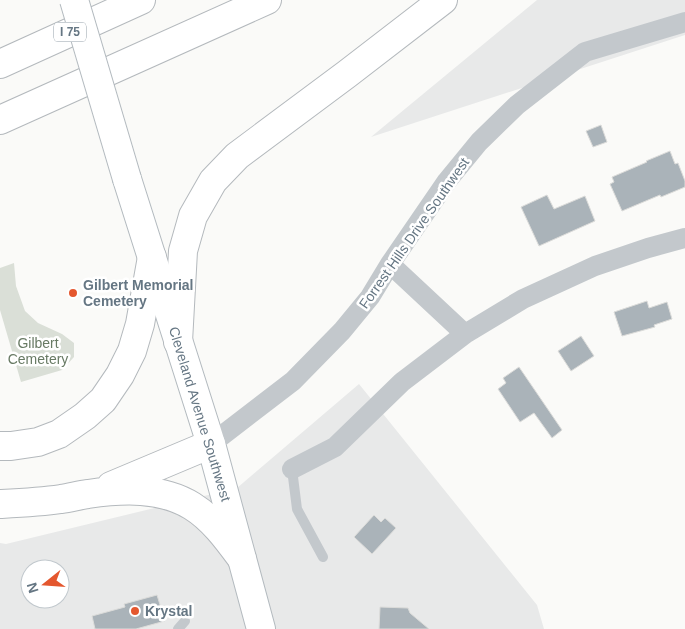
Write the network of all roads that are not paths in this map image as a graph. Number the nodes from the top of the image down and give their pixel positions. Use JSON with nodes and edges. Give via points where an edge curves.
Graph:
{"nodes":[{"id":1,"x":74,"y":0,"type":"edge"},
{"id":2,"x":141,"y":0,"type":"edge"},
{"id":3,"x":267,"y":0,"type":"edge"},
{"id":4,"x":443,"y":0,"type":"edge"},
{"id":5,"x":685,"y":22,"type":"edge"},
{"id":6,"x":0,"y":64,"type":"edge"},
{"id":7,"x":4,"y":119,"type":"edge"},
{"id":8,"x":685,"y":238,"type":"edge"},
{"id":9,"x":152,"y":257,"type":"junction"},
{"id":10,"x":390,"y":264,"type":"junction"},
{"id":11,"x":465,"y":334,"type":"junction"},
{"id":12,"x":178,"y":342,"type":"junction"},
{"id":13,"x":211,"y":444,"type":"junction"},
{"id":14,"x":0,"y":446,"type":"edge"},
{"id":15,"x":292,"y":469,"type":"joint"},
{"id":16,"x":88,"y":494,"type":"junction"},
{"id":17,"x":0,"y":504,"type":"edge"},
{"id":18,"x":323,"y":557,"type":"dead end"},
{"id":19,"x":242,"y":558,"type":"junction"},
{"id":20,"x":261,"y":629,"type":"edge"}],
"edges":[{"from":1,"to":9,"type":"main road","name":"Cleveland Avenue Southwest","bridge":true},
{"from":2,"to":6,"type":"main road","number":"I 75"},
{"from":3,"to":7,"type":"main road"},
{"from":4,"to":12,"type":"main road","via":[[237,156],[213,181],[193,216],[183,251]]},
{"from":5,"to":10,"type":"street","name":"Forrest Hills Drive Southwest","via":[[585,52],[517,105],[479,142],[446,181]]},
{"from":8,"to":11,"type":"street","via":[[595,266],[523,299]]},
{"from":9,"to":12,"type":"main road","name":"Cleveland Avenue Southwest"},
{"from":9,"to":14,"type":"main road","via":[[132,351],[103,400],[59,434],[38,442]]},
{"from":10,"to":11,"type":"street"},
{"from":10,"to":13,"type":"street","name":"Forrest Hills Drive Southwest","via":[[342,331],[300,374]]},
{"from":11,"to":15,"type":"street","via":[[402,382],[335,448]]},
{"from":12,"to":13,"type":"main road","name":"Cleveland Avenue Southwest"},
{"from":13,"to":16,"type":"main road"},
{"from":13,"to":19,"type":"main road","name":"Cleveland Avenue Southwest"},
{"from":15,"to":18,"type":"lane","via":[[296,509]]},
{"from":16,"to":17,"type":"main road"},
{"from":16,"to":19,"type":"main road","via":[[139,491],[174,497],[208,518]]},
{"from":19,"to":20,"type":"main road","name":"Cleveland Avenue Southwest"}]}
